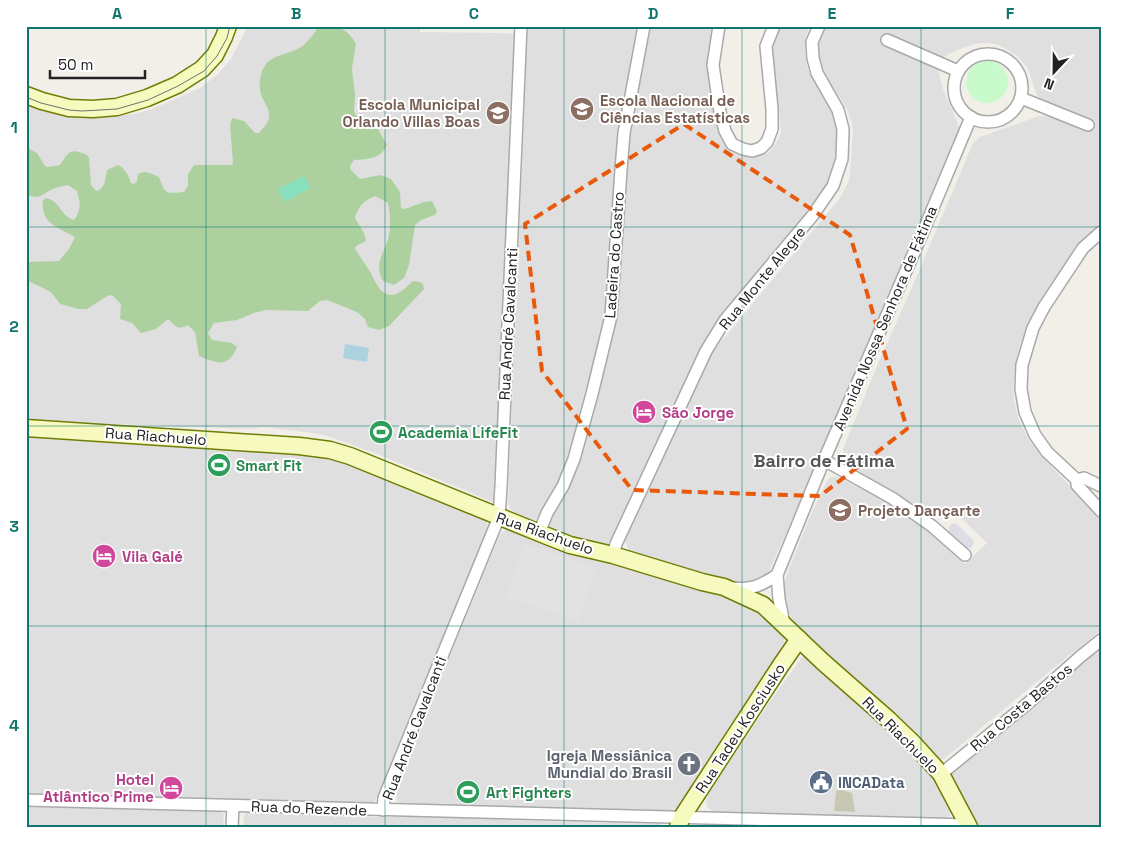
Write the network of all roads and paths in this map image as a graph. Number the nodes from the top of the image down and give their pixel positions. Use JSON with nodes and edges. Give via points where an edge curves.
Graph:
{"nodes":[{"id":1,"x":228,"y":26,"type":"edge"},
{"id":2,"x":521,"y":26,"type":"edge"},
{"id":3,"x":644,"y":26,"type":"edge"},
{"id":4,"x":719,"y":26,"type":"edge"},
{"id":5,"x":774,"y":26,"type":"edge"},
{"id":6,"x":819,"y":26,"type":"edge"},
{"id":7,"x":887,"y":40,"type":"dead end"},
{"id":8,"x":958,"y":71,"type":"junction"},
{"id":9,"x":26,"y":95,"type":"edge"},
{"id":10,"x":1020,"y":98,"type":"junction"},
{"id":11,"x":971,"y":117,"type":"junction"},
{"id":12,"x":1088,"y":125,"type":"dead end"},
{"id":13,"x":1101,"y":232,"type":"edge"},
{"id":14,"x":26,"y":428,"type":"edge"},
{"id":15,"x":824,"y":460,"type":"junction"},
{"id":16,"x":1077,"y":480,"type":"junction"},
{"id":17,"x":1101,"y":486,"type":"edge"},
{"id":18,"x":1101,"y":511,"type":"edge"},
{"id":19,"x":499,"y":517,"type":"junction"},
{"id":20,"x":538,"y":533,"type":"junction"},
{"id":21,"x":613,"y":555,"type":"junction"},
{"id":22,"x":965,"y":555,"type":"dead end"},
{"id":23,"x":777,"y":575,"type":"junction"},
{"id":24,"x":724,"y":587,"type":"junction"},
{"id":25,"x":784,"y":624,"type":"junction"},
{"id":26,"x":799,"y":639,"type":"junction"},
{"id":27,"x":1101,"y":640,"type":"edge"},
{"id":28,"x":941,"y":774,"type":"junction"},
{"id":29,"x":26,"y":800,"type":"edge"},
{"id":30,"x":234,"y":806,"type":"junction"},
{"id":31,"x":383,"y":810,"type":"junction"},
{"id":32,"x":680,"y":822,"type":"edge"},
{"id":33,"x":969,"y":826,"type":"edge"},
{"id":34,"x":232,"y":827,"type":"edge"}],
"edges":[{"from":1,"to":9,"type":"main road","via":[[215,55],[202,69],[147,98],[116,107],[94,109],[69,108]]},
{"from":2,"to":19,"type":"street","name":"Rua André Cavalcanti"},
{"from":3,"to":20,"type":"street","name":"Ladeira do Castro","via":[[624,134],[611,316],[574,459]]},
{"from":4,"to":5,"type":"street","via":[[714,65],[725,131],[732,144],[752,151],[767,142],[772,129],[766,46]]},
{"from":6,"to":21,"type":"street","name":"Rua Monte Alegre","via":[[812,42],[813,58],[817,73],[838,110],[843,129],[842,159],[833,186],[813,215],[725,320],[706,351]]},
{"from":7,"to":8,"type":"street"},
{"from":8,"to":10,"type":"street","via":[[970,59],[980,55],[1001,56],[1017,70],[1021,80]]},
{"from":8,"to":11,"type":"street","via":[[954,94],[963,111]]},
{"from":10,"to":11,"type":"street","via":[[1014,111],[1004,118],[982,122]]},
{"from":10,"to":12,"type":"street"},
{"from":11,"to":15,"type":"street","name":"Avenida Nossa Senhora de Fátima"},
{"from":13,"to":16,"type":"street","via":[[1083,248],[1044,307],[1033,328],[1022,364],[1022,396],[1035,435],[1047,452]]},
{"from":14,"to":19,"type":"main road","name":"Rua Riachuelo","via":[[330,450]]},
{"from":15,"to":22,"type":"street","via":[[892,498],[932,526]]},
{"from":15,"to":23,"type":"street","name":"Avenida Nossa Senhora de Fátima"},
{"from":16,"to":17,"type":"street","via":[[1084,478]]},
{"from":16,"to":18,"type":"street","via":[[1077,485]]},
{"from":19,"to":20,"type":"main road","name":"Rua Riachuelo"},
{"from":19,"to":31,"type":"street","name":"Rua André Cavalcanti","via":[[384,798]]},
{"from":20,"to":21,"type":"main road","name":"Rua Riachuelo"},
{"from":21,"to":24,"type":"main road","name":"Rua Riachuelo"},
{"from":23,"to":24,"type":"street","via":[[747,589]]},
{"from":23,"to":25,"type":"street","name":"Avenida Nossa Senhora de Fátima"},
{"from":24,"to":25,"type":"main road","name":"Rua Riachuelo","via":[[763,605]]},
{"from":25,"to":26,"type":"main road","name":"Rua Riachuelo"},
{"from":26,"to":28,"type":"main road","name":"Rua Riachuelo","via":[[889,720]]},
{"from":26,"to":32,"type":"main road","name":"Rua Tadeu Kosciusko"},
{"from":27,"to":28,"type":"street","name":"Rua Costa Bastos"},
{"from":28,"to":33,"type":"main road","name":"Rua Riachuelo"},
{"from":29,"to":30,"type":"street","name":"Rua do Rezende"},
{"from":30,"to":31,"type":"street","name":"Rua do Rezende"},
{"from":30,"to":34,"type":"street"},
{"from":31,"to":32,"type":"street","name":"Rua do Rezende"},
{"from":32,"to":33,"type":"street","name":"Rua do Rezende"}]}
